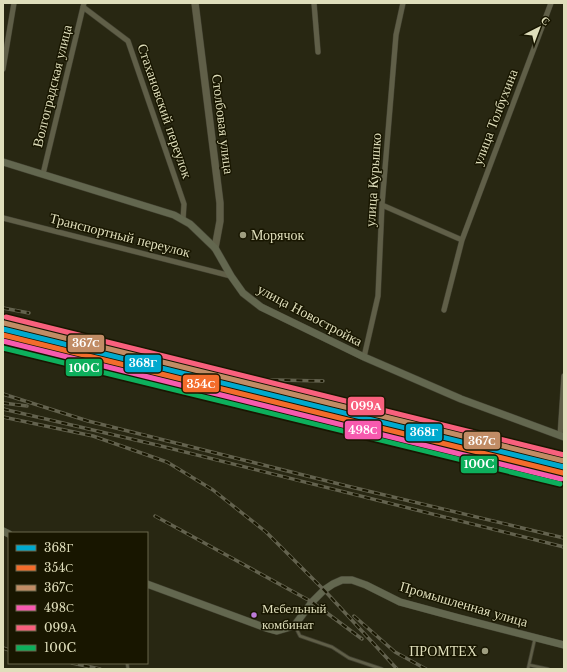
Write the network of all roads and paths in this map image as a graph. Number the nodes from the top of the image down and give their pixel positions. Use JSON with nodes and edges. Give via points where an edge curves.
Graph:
{"nodes":[{"id":1,"x":14,"y":3,"type":"edge"},
{"id":2,"x":195,"y":3,"type":"edge"},
{"id":3,"x":314,"y":3,"type":"edge"},
{"id":4,"x":403,"y":3,"type":"edge"},
{"id":5,"x":552,"y":3,"type":"edge"},
{"id":6,"x":84,"y":5,"type":"edge"},
{"id":7,"x":318,"y":52,"type":"dead end"},
{"id":8,"x":3,"y":69,"type":"edge"},
{"id":9,"x":3,"y":162,"type":"edge"},
{"id":10,"x":43,"y":174,"type":"junction"},
{"id":11,"x":382,"y":206,"type":"junction"},
{"id":12,"x":3,"y":218,"type":"edge"},
{"id":13,"x":183,"y":220,"type":"junction"},
{"id":14,"x":462,"y":240,"type":"junction"},
{"id":15,"x":215,"y":248,"type":"junction"},
{"id":16,"x":231,"y":276,"type":"junction"},
{"id":17,"x":444,"y":310,"type":"dead end"},
{"id":18,"x":364,"y":357,"type":"junction"},
{"id":19,"x":564,"y":376,"type":"edge"},
{"id":20,"x":562,"y":437,"type":"edge"},
{"id":21,"x":148,"y":584,"type":"edge"},
{"id":22,"x":294,"y":626,"type":"junction"},
{"id":23,"x":536,"y":637,"type":"junction"},
{"id":24,"x":564,"y":644,"type":"edge"},
{"id":25,"x":529,"y":665,"type":"junction"},
{"id":26,"x":382,"y":669,"type":"edge"},
{"id":27,"x":528,"y":669,"type":"edge"},
{"id":28,"x":548,"y":669,"type":"edge"}],
"edges":[{"from":1,"to":8,"type":"street"},
{"from":2,"to":15,"type":"street","name":"Столбовая улица","via":[[220,203]]},
{"from":3,"to":7,"type":"street"},
{"from":4,"to":11,"type":"street","name":"улица Курышко","via":[[396,35]]},
{"from":5,"to":14,"type":"street","name":"улица Толбухина"},
{"from":6,"to":10,"type":"street","name":"Волгоградская улица"},
{"from":6,"to":13,"type":"street","name":"Стахановский переулок","via":[[128,41],[184,204]]},
{"from":9,"to":10,"type":"main road","name":"улица Новостройка"},
{"from":10,"to":13,"type":"main road","name":"улица Новостройка"},
{"from":11,"to":14,"type":"street"},
{"from":11,"to":18,"type":"street","name":"улица Курышко","via":[[378,296]]},
{"from":12,"to":16,"type":"street","name":"Транспортный переулок"},
{"from":13,"to":15,"type":"main road","name":"улица Новостройка"},
{"from":14,"to":17,"type":"street","name":"улица Толбухина"},
{"from":15,"to":16,"type":"main road","name":"улица Новостройка"},
{"from":16,"to":18,"type":"main road","name":"улица Новостройка","via":[[243,293],[261,307]]},
{"from":18,"to":20,"type":"main road","name":"улица Новостройка","via":[[460,398]]},
{"from":19,"to":20,"type":"street"},
{"from":21,"to":22,"type":"main road","via":[[266,628],[277,631]]},
{"from":22,"to":23,"type":"main road","name":"Промышленная улица","via":[[324,590],[342,580],[352,580],[400,602]]},
{"from":22,"to":26,"type":"lane","via":[[300,636],[332,647],[349,658]]},
{"from":23,"to":24,"type":"main road","name":"Промышленная улица"},
{"from":23,"to":25,"type":"lane"},
{"from":25,"to":27,"type":"lane"},
{"from":25,"to":28,"type":"lane"}]}
